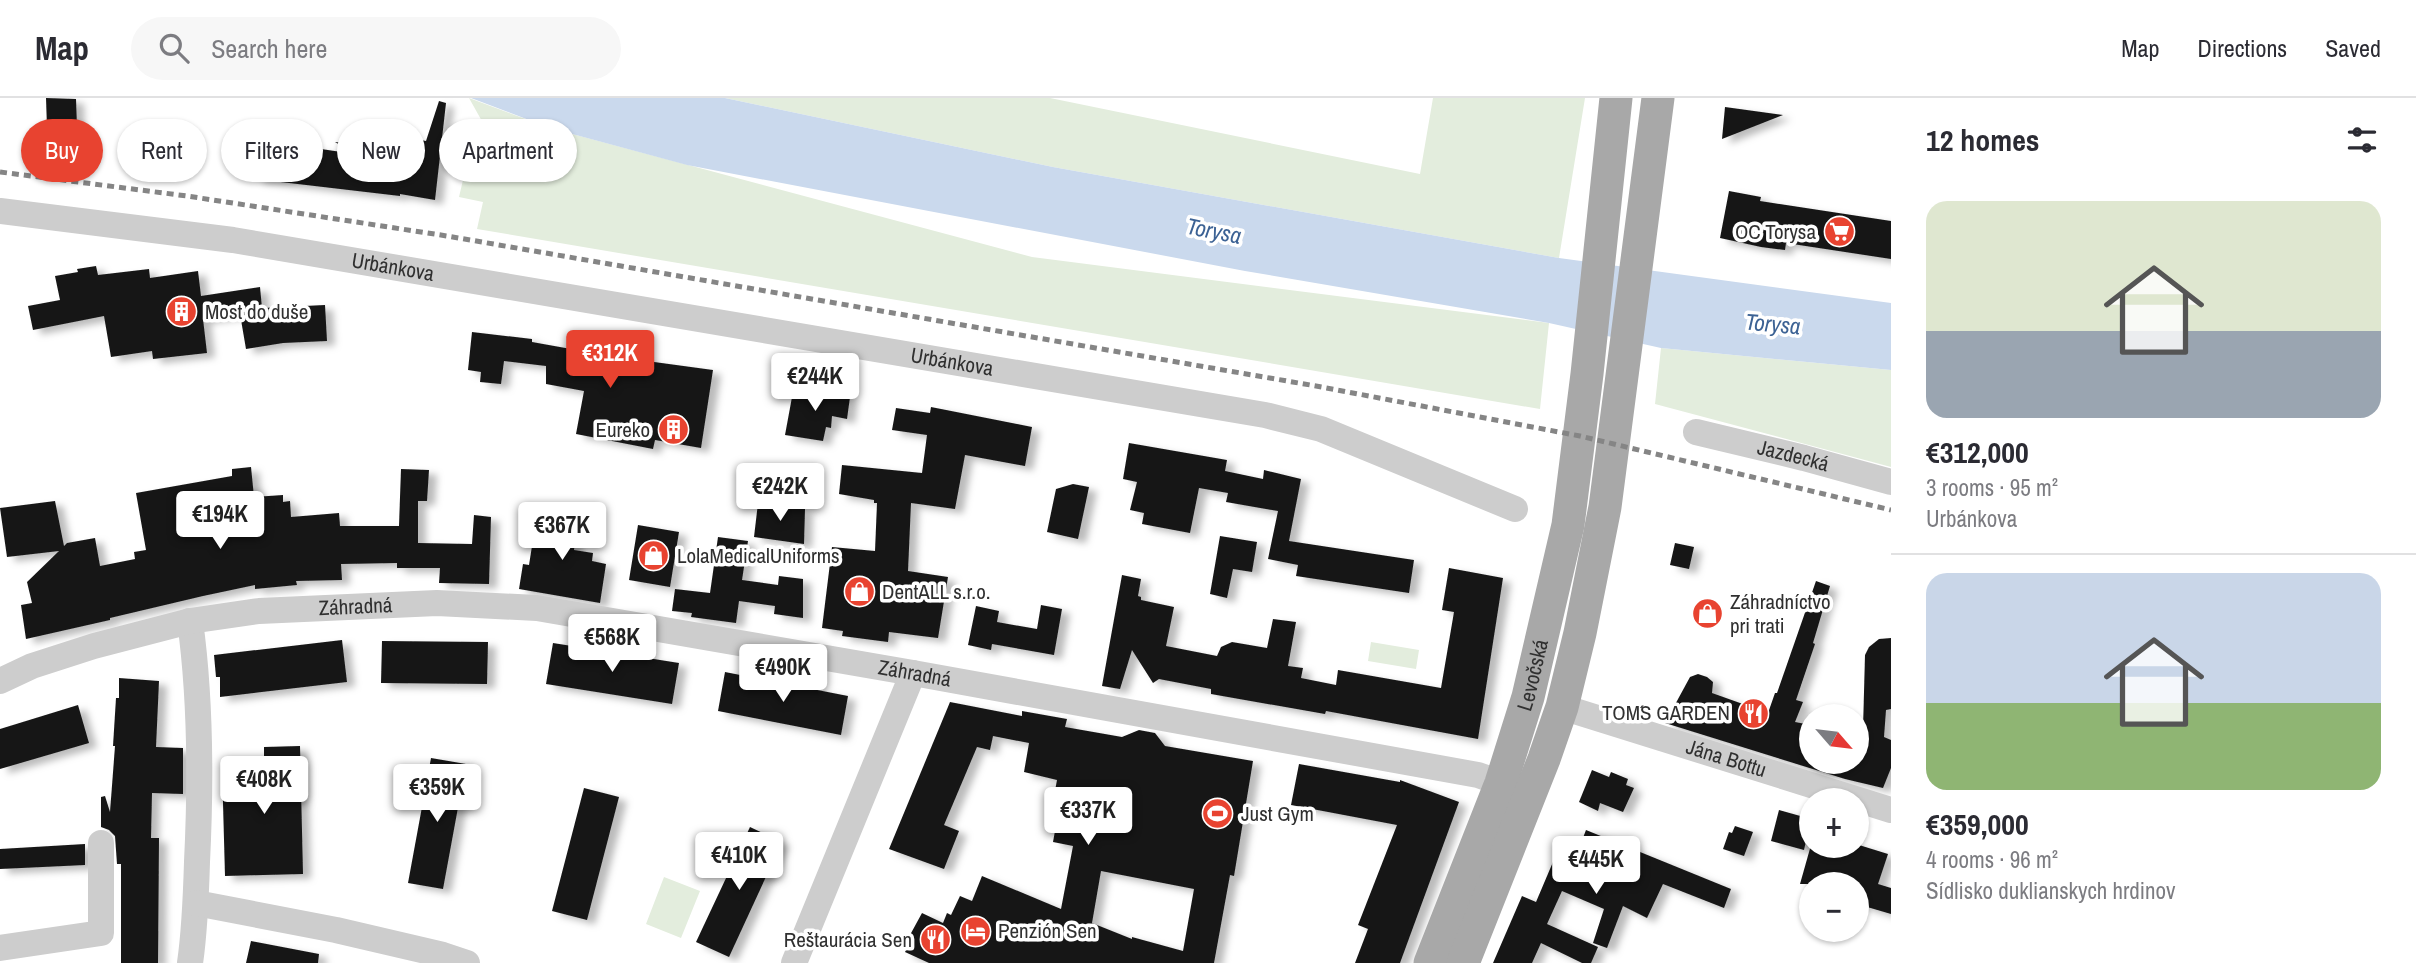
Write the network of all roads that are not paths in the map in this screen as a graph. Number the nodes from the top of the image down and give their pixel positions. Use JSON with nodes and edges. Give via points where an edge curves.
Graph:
{"nodes":[{"id":1,"x":1616,"y":98,"type":"edge"},
{"id":2,"x":1658,"y":98,"type":"edge"},
{"id":3,"x":0,"y":211,"type":"edge"},
{"id":4,"x":1696,"y":432,"type":"dead end"},
{"id":5,"x":1891,"y":482,"type":"edge"},
{"id":6,"x":1515,"y":509,"type":"dead end"},
{"id":7,"x":190,"y":621,"type":"junction"},
{"id":8,"x":913,"y":673,"type":"junction"},
{"id":9,"x":0,"y":681,"type":"edge"},
{"id":10,"x":1562,"y":707,"type":"junction"},
{"id":11,"x":1501,"y":783,"type":"junction"},
{"id":12,"x":1891,"y":810,"type":"edge"},
{"id":13,"x":101,"y":843,"type":"dead end"},
{"id":14,"x":196,"y":903,"type":"junction"},
{"id":15,"x":0,"y":948,"type":"edge"},
{"id":16,"x":190,"y":963,"type":"edge"},
{"id":17,"x":467,"y":963,"type":"edge"},
{"id":18,"x":794,"y":963,"type":"edge"},
{"id":19,"x":1430,"y":963,"type":"edge"},
{"id":20,"x":1463,"y":963,"type":"edge"}],
"edges":[{"from":1,"to":11,"type":"main road","name":"Levočská","via":[[1568,525],[1528,697]]},
{"from":2,"to":10,"type":"main road","name":"Levočská","via":[[1605,507]]},
{"from":3,"to":6,"type":"street","name":"Urbánkova","via":[[246,242],[1265,415],[1321,429]]},
{"from":4,"to":5,"type":"street","name":"Jazdecká"},
{"from":7,"to":8,"type":"street","name":"Záhradná","via":[[259,611],[384,604],[537,608]]},
{"from":7,"to":9,"type":"street","name":"Záhradná","via":[[94,646]]},
{"from":7,"to":14,"type":"street","via":[[200,731]]},
{"from":8,"to":11,"type":"street","name":"Záhradná","via":[[1478,775]]},
{"from":8,"to":18,"type":"street"},
{"from":10,"to":12,"type":"street","name":"Jána Bottu"},
{"from":10,"to":20,"type":"main road","name":"Levočská"},
{"from":11,"to":19,"type":"main road","name":"Levočská"},
{"from":13,"to":15,"type":"street","via":[[101,933]]},
{"from":14,"to":16,"type":"street"},
{"from":14,"to":17,"type":"street","via":[[336,930]]}]}
